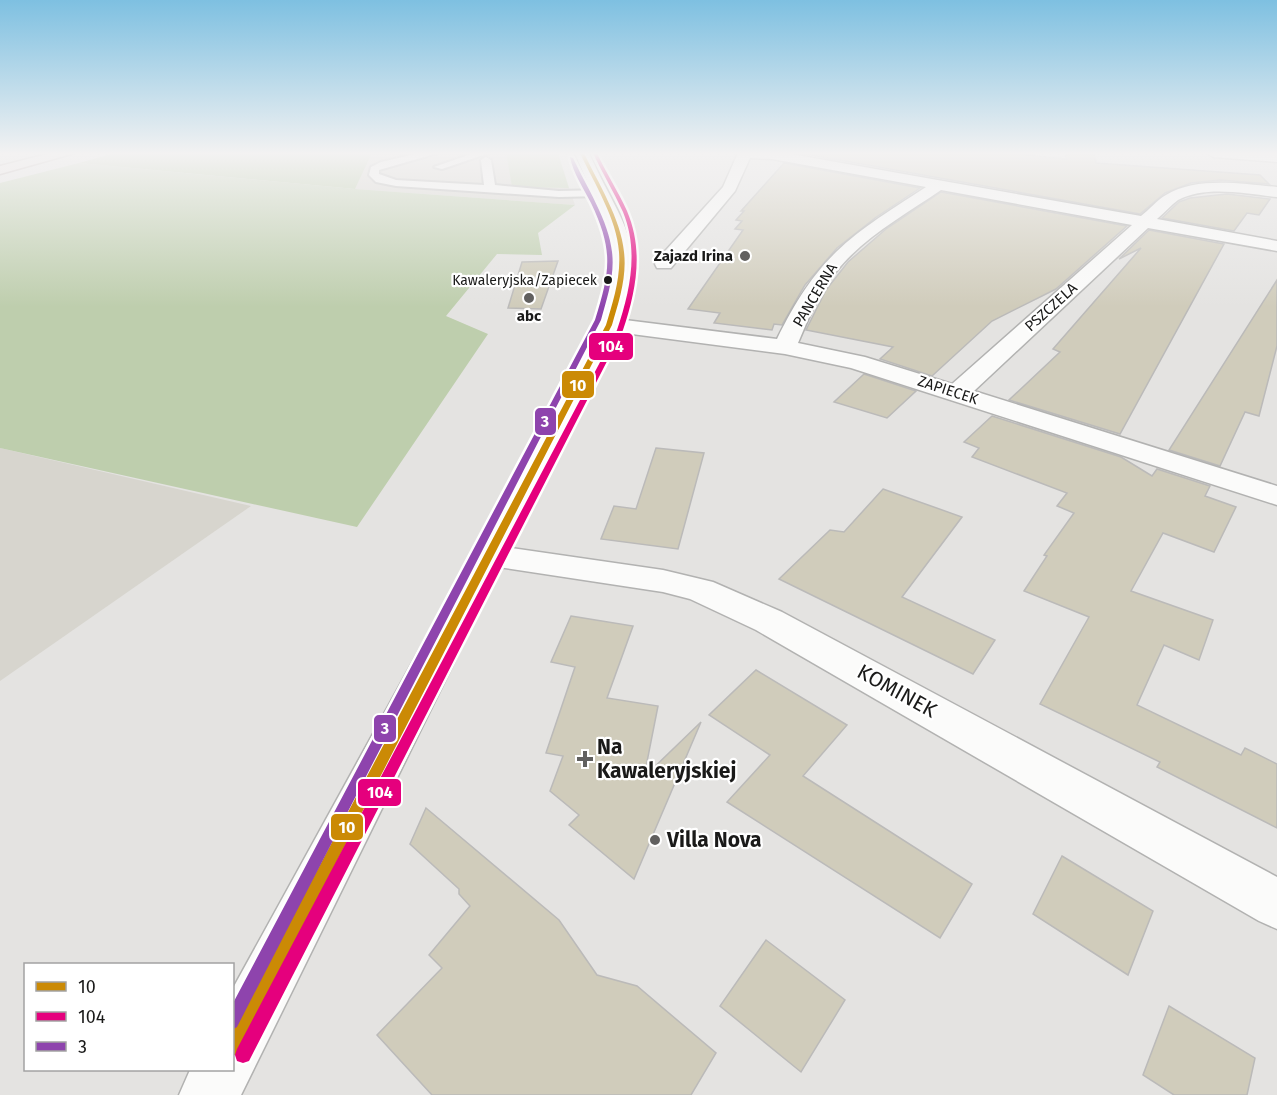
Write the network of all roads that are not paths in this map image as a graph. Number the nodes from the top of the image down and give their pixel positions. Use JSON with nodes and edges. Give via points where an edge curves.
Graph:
{"nodes":[{"id":1,"x":606,"y":204,"type":"edge"},
{"id":2,"x":716,"y":204,"type":"edge"},
{"id":3,"x":911,"y":204,"type":"edge"},
{"id":4,"x":1045,"y":204,"type":"edge"},
{"id":5,"x":1166,"y":204,"type":"edge"},
{"id":6,"x":1144,"y":222,"type":"junction"},
{"id":7,"x":1277,"y":246,"type":"edge"},
{"id":8,"x":664,"y":264,"type":"dead end"},
{"id":9,"x":609,"y":325,"type":"junction"},
{"id":10,"x":785,"y":347,"type":"junction"},
{"id":11,"x":957,"y":393,"type":"junction"},
{"id":12,"x":1277,"y":496,"type":"edge"},
{"id":13,"x":490,"y":556,"type":"junction"},
{"id":14,"x":1277,"y":904,"type":"edge"},
{"id":15,"x":234,"y":1045,"type":"edge"},
{"id":16,"x":221,"y":1071,"type":"edge"},
{"id":17,"x":209,"y":1095,"type":"edge"}],
"edges":[{"from":1,"to":9,"type":"street","via":[[622,239],[624,266]]},
{"from":2,"to":8,"type":"street"},
{"from":3,"to":10,"type":"street","name":"PANCERNA","via":[[836,259]]},
{"from":4,"to":6,"type":"street"},
{"from":5,"to":6,"type":"street","name":"PSZCZELA"},
{"from":6,"to":7,"type":"street"},
{"from":6,"to":11,"type":"street","name":"PSZCZELA"},
{"from":9,"to":10,"type":"street","name":"ZAPIECEK"},
{"from":9,"to":13,"type":"street"},
{"from":10,"to":11,"type":"street","name":"ZAPIECEK","via":[[857,362]]},
{"from":11,"to":12,"type":"street","name":"ZAPIECEK"},
{"from":13,"to":14,"type":"street","name":"KOMINEK","via":[[635,575],[701,590],[780,627]]},
{"from":13,"to":15,"type":"street"},
{"from":16,"to":17,"type":"street"}]}
